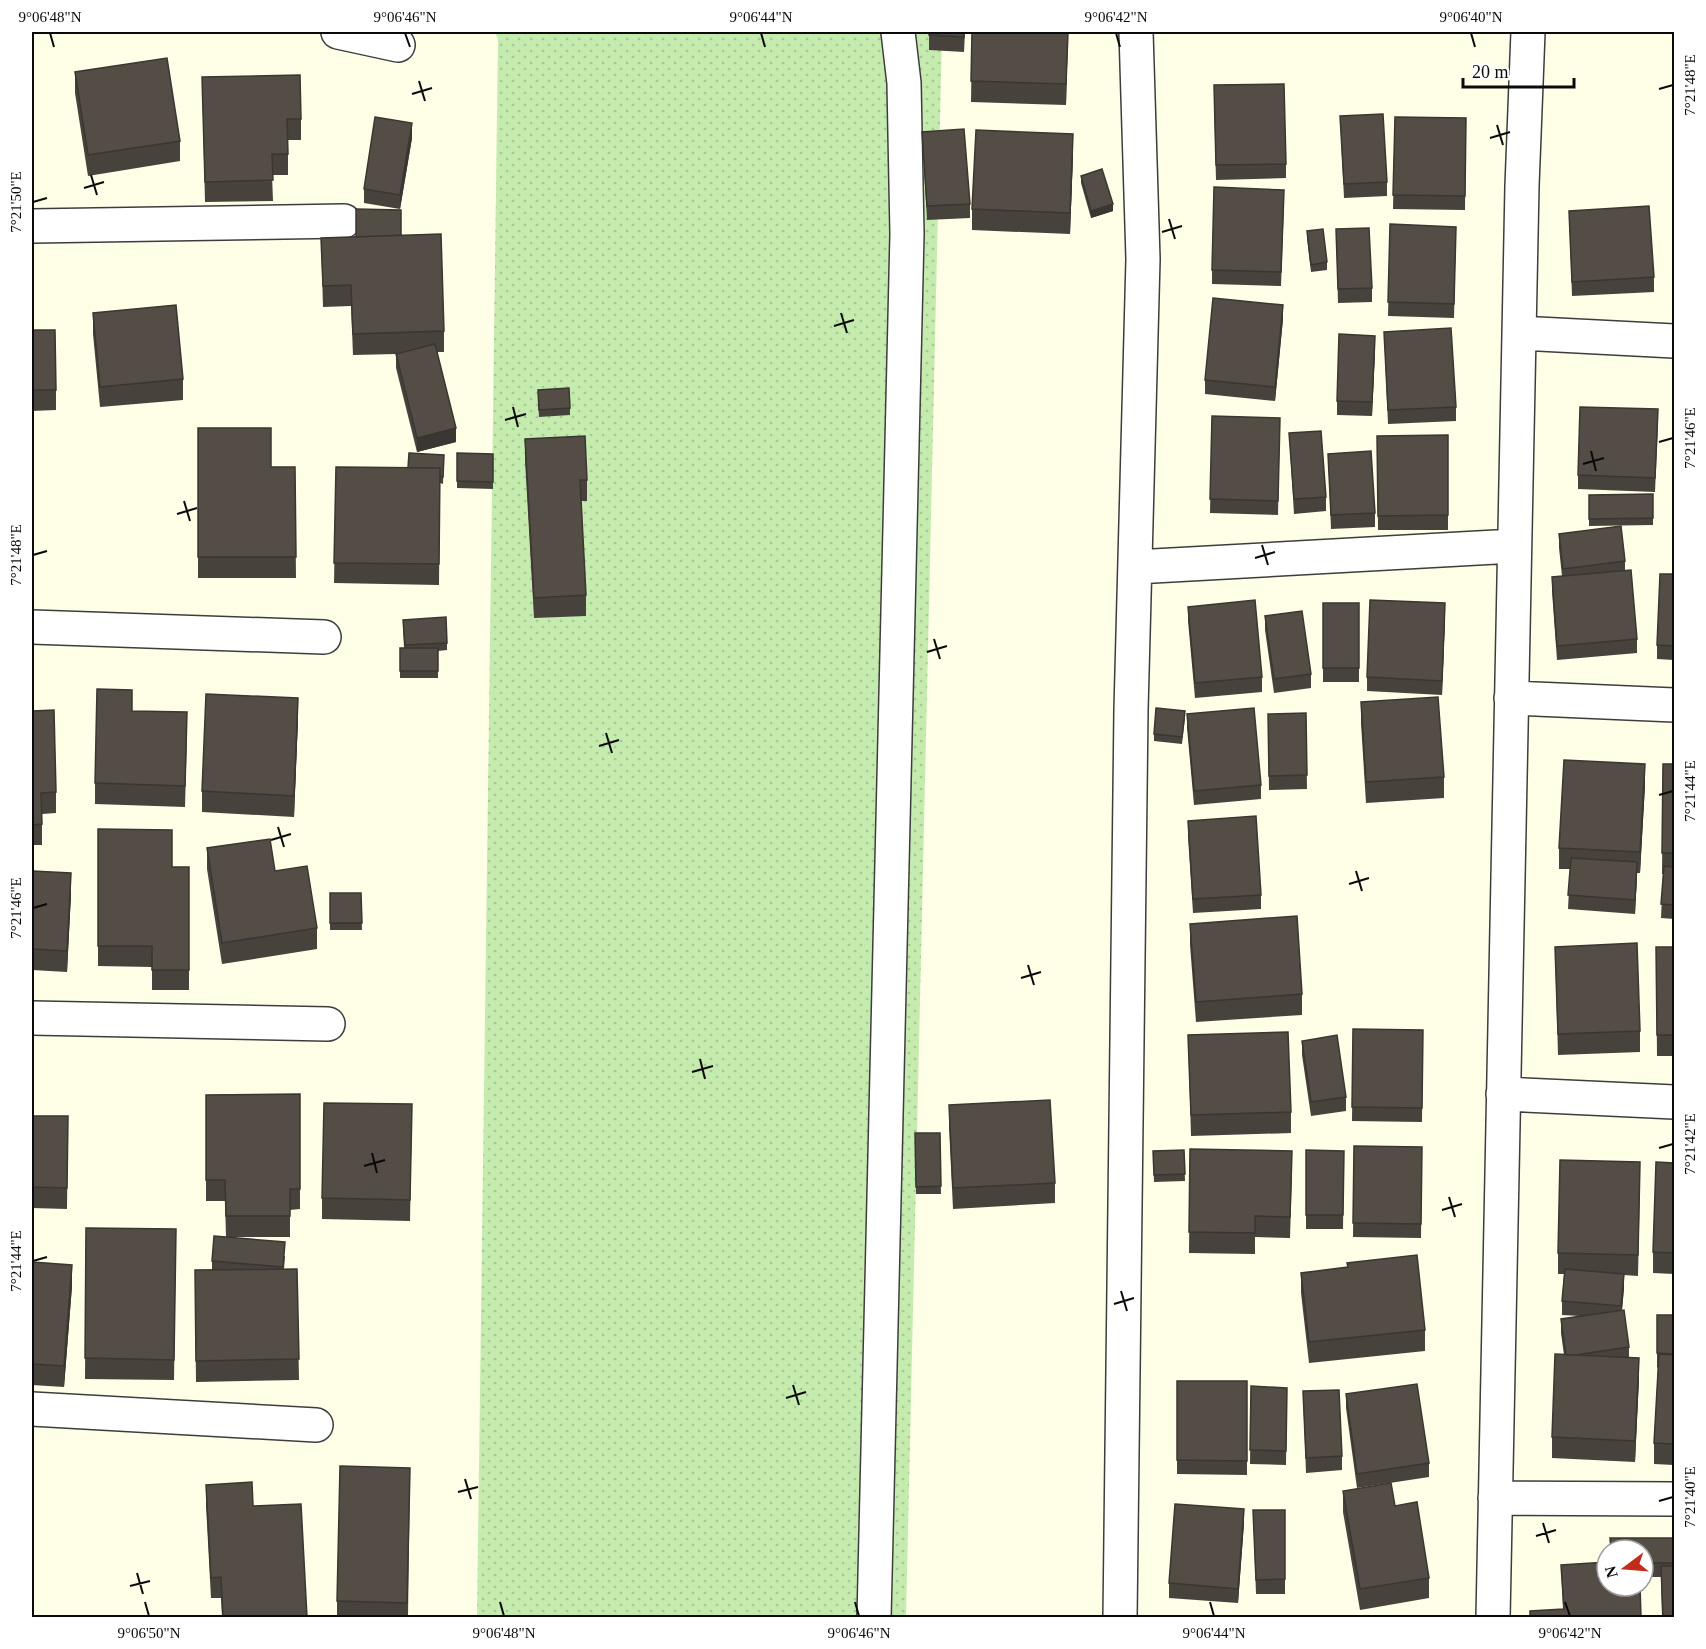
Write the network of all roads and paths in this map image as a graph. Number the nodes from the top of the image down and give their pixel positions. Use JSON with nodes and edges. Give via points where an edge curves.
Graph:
{"nodes":[{"id":1,"x":338,"y":32,"type":"edge"},
{"id":2,"x":898,"y":32,"type":"edge"},
{"id":3,"x":1136,"y":32,"type":"edge"},
{"id":4,"x":1528,"y":32,"type":"edge"},
{"id":5,"x":398,"y":45,"type":"dead end"},
{"id":6,"x":344,"y":221,"type":"dead end"},
{"id":7,"x":32,"y":226,"type":"edge"},
{"id":8,"x":1519,"y":333,"type":"junction"},
{"id":9,"x":1674,"y":341,"type":"edge"},
{"id":10,"x":1514,"y":546,"type":"junction"},
{"id":11,"x":1135,"y":567,"type":"junction"},
{"id":12,"x":32,"y":627,"type":"edge"},
{"id":13,"x":324,"y":637,"type":"dead end"},
{"id":14,"x":1511,"y":698,"type":"junction"},
{"id":15,"x":1674,"y":705,"type":"edge"},
{"id":16,"x":32,"y":1018,"type":"edge"},
{"id":17,"x":328,"y":1024,"type":"dead end"},
{"id":18,"x":1503,"y":1094,"type":"junction"},
{"id":19,"x":1674,"y":1101,"type":"edge"},
{"id":20,"x":32,"y":1409,"type":"edge"},
{"id":21,"x":316,"y":1425,"type":"dead end"},
{"id":22,"x":1495,"y":1498,"type":"junction"},
{"id":23,"x":1674,"y":1499,"type":"edge"},
{"id":24,"x":874,"y":1617,"type":"edge"},
{"id":25,"x":1120,"y":1617,"type":"edge"},
{"id":26,"x":1493,"y":1617,"type":"edge"}],
"edges":[{"from":1,"to":5,"type":"street"},
{"from":2,"to":24,"type":"street","via":[[904,83],[907,234]]},
{"from":3,"to":11,"type":"street","via":[[1143,259]]},
{"from":4,"to":8,"type":"street"},
{"from":6,"to":7,"type":"street"},
{"from":8,"to":9,"type":"street"},
{"from":8,"to":10,"type":"street"},
{"from":10,"to":11,"type":"street"},
{"from":10,"to":14,"type":"street"},
{"from":11,"to":25,"type":"street"},
{"from":12,"to":13,"type":"street"},
{"from":14,"to":15,"type":"street"},
{"from":14,"to":18,"type":"street"},
{"from":16,"to":17,"type":"street"},
{"from":18,"to":19,"type":"street"},
{"from":18,"to":22,"type":"street"},
{"from":20,"to":21,"type":"street"},
{"from":22,"to":23,"type":"street"},
{"from":22,"to":26,"type":"street"}]}
